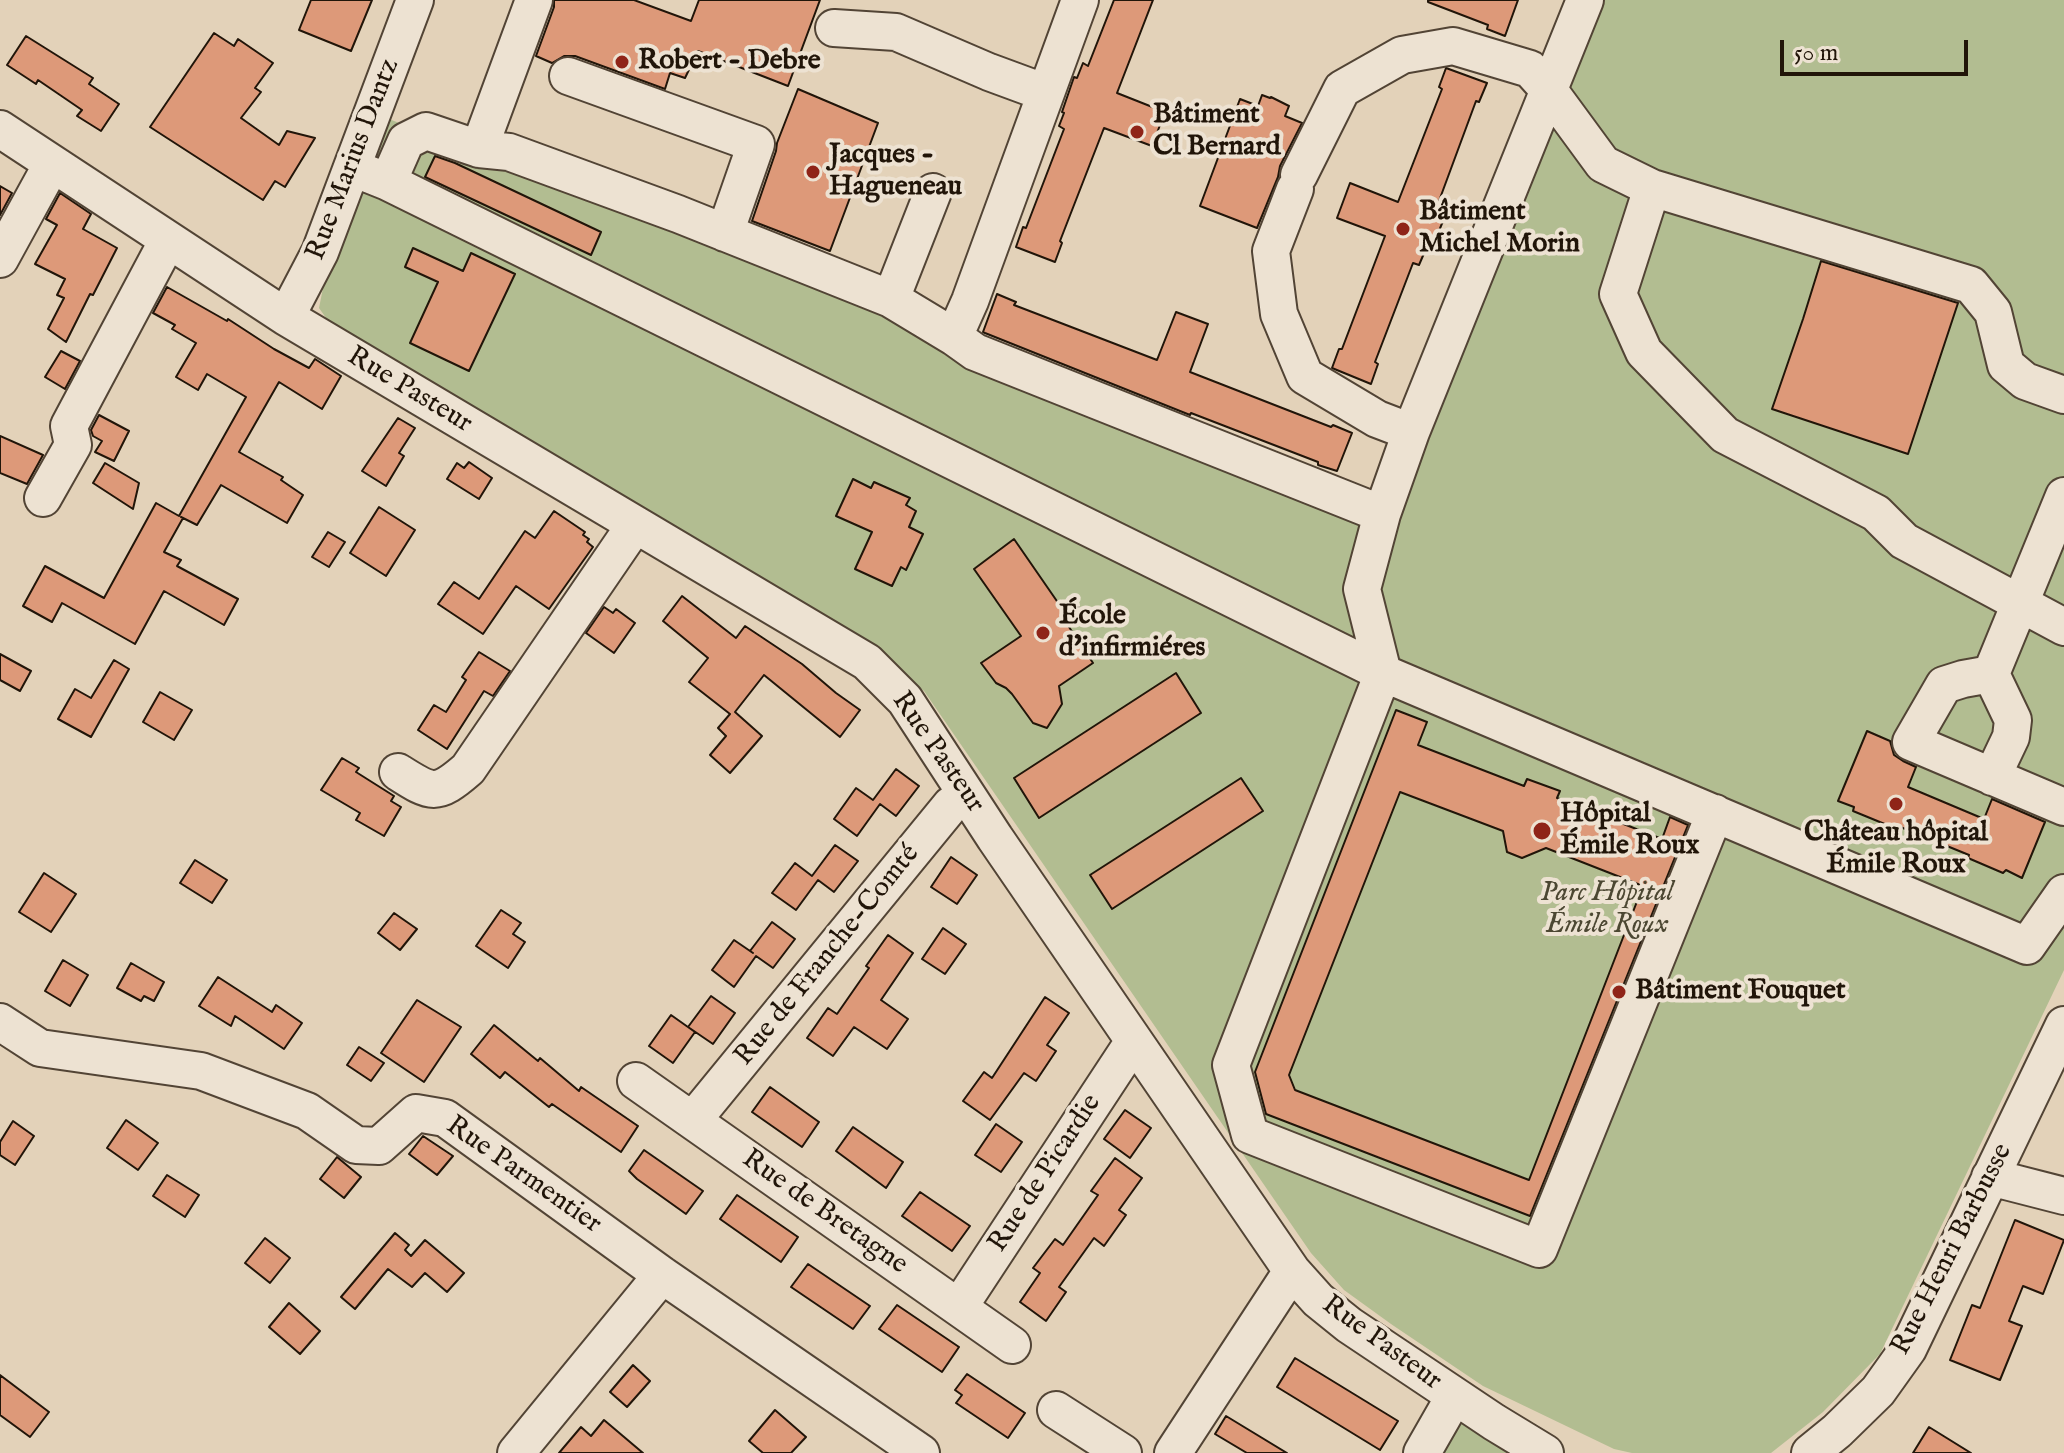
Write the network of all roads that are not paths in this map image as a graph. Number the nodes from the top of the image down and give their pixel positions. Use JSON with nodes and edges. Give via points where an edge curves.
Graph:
{"nodes":[{"id":1,"x":415,"y":0,"type":"edge"},
{"id":2,"x":534,"y":0,"type":"edge"},
{"id":3,"x":1080,"y":0,"type":"edge"},
{"id":4,"x":1585,"y":0,"type":"edge"},
{"id":5,"x":834,"y":28,"type":"dead end"},
{"id":6,"x":568,"y":76,"type":"dead end"},
{"id":7,"x":1548,"y":89,"type":"junction"},
{"id":8,"x":1046,"y":93,"type":"junction"},
{"id":9,"x":0,"y":129,"type":"edge"},
{"id":10,"x":479,"y":149,"type":"junction"},
{"id":11,"x":52,"y":164,"type":"junction"},
{"id":12,"x":353,"y":168,"type":"junction"},
{"id":13,"x":388,"y":182,"type":"junction"},
{"id":14,"x":1652,"y":188,"type":"junction"},
{"id":15,"x":933,"y":192,"type":"dead end"},
{"id":16,"x":725,"y":233,"type":"junction"},
{"id":17,"x":168,"y":240,"type":"junction"},
{"id":18,"x":0,"y":259,"type":"edge"},
{"id":19,"x":891,"y":299,"type":"junction"},
{"id":20,"x":286,"y":317,"type":"junction"},
{"id":21,"x":954,"y":337,"type":"junction"},
{"id":22,"x":2064,"y":395,"type":"edge"},
{"id":23,"x":1411,"y":432,"type":"junction"},
{"id":24,"x":2064,"y":496,"type":"edge"},
{"id":25,"x":43,"y":498,"type":"dead end"},
{"id":26,"x":1382,"y":514,"type":"junction"},
{"id":27,"x":635,"y":525,"type":"junction"},
{"id":28,"x":2020,"y":604,"type":"junction"},
{"id":29,"x":2064,"y":627,"type":"edge"},
{"id":30,"x":1383,"y":673,"type":"junction"},
{"id":31,"x":1991,"y":674,"type":"junction"},
{"id":32,"x":398,"y":772,"type":"dead end"},
{"id":33,"x":1992,"y":777,"type":"junction"},
{"id":34,"x":967,"y":796,"type":"junction"},
{"id":35,"x":2064,"y":807,"type":"edge"},
{"id":36,"x":1715,"y":813,"type":"junction"},
{"id":37,"x":2064,"y":893,"type":"edge"},
{"id":38,"x":0,"y":1022,"type":"edge"},
{"id":39,"x":2064,"y":1025,"type":"edge"},
{"id":40,"x":1134,"y":1041,"type":"junction"},
{"id":41,"x":636,"y":1081,"type":"dead end"},
{"id":42,"x":693,"y":1120,"type":"junction"},
{"id":43,"x":1990,"y":1177,"type":"junction"},
{"id":44,"x":2064,"y":1196,"type":"edge"},
{"id":45,"x":1292,"y":1271,"type":"junction"},
{"id":46,"x":662,"y":1275,"type":"junction"},
{"id":47,"x":959,"y":1307,"type":"junction"},
{"id":48,"x":1012,"y":1345,"type":"dead end"},
{"id":49,"x":1454,"y":1397,"type":"junction"},
{"id":50,"x":1056,"y":1410,"type":"dead end"},
{"id":51,"x":516,"y":1453,"type":"edge"},
{"id":52,"x":921,"y":1453,"type":"edge"},
{"id":53,"x":1123,"y":1453,"type":"edge"},
{"id":54,"x":1173,"y":1453,"type":"edge"},
{"id":55,"x":1422,"y":1453,"type":"edge"},
{"id":56,"x":1545,"y":1453,"type":"edge"},
{"id":57,"x":1810,"y":1453,"type":"edge"}],
"edges":[{"from":1,"to":12,"type":"street","name":"Rue Marius Dantz"},
{"from":2,"to":10,"type":"street"},
{"from":3,"to":8,"type":"street"},
{"from":4,"to":7,"type":"street"},
{"from":5,"to":8,"type":"street","via":[[896,32]]},
{"from":6,"to":16,"type":"street","via":[[756,144]]},
{"from":7,"to":14,"type":"street","via":[[1603,164]]},
{"from":7,"to":23,"type":"street"},
{"from":7,"to":23,"type":"street","via":[[1530,69],[1453,46],[1402,55],[1342,89],[1297,182],[1271,251],[1279,314],[1305,376],[1377,419]]},
{"from":8,"to":21,"type":"street"},
{"from":9,"to":11,"type":"street","name":"Rue Pasteur"},
{"from":10,"to":13,"type":"street","via":[[426,131],[406,141]]},
{"from":10,"to":16,"type":"street","via":[[509,152]]},
{"from":11,"to":17,"type":"street","name":"Rue Pasteur"},
{"from":11,"to":18,"type":"street"},
{"from":12,"to":13,"type":"street"},
{"from":12,"to":20,"type":"street","name":"Rue Marius Dantz","via":[[320,252]]},
{"from":13,"to":30,"type":"street"},
{"from":14,"to":22,"type":"street","via":[[1971,285],[1993,312],[2006,365],[2025,381]]},
{"from":14,"to":28,"type":"street","via":[[1618,294],[1644,352],[1725,435],[1876,513],[1904,541]]},
{"from":15,"to":19,"type":"street"},
{"from":16,"to":19,"type":"street"},
{"from":17,"to":20,"type":"street","name":"Rue Pasteur"},
{"from":17,"to":25,"type":"street","via":[[69,426],[73,445]]},
{"from":19,"to":21,"type":"street"},
{"from":20,"to":27,"type":"street","name":"Rue Pasteur"},
{"from":21,"to":26,"type":"street","via":[[975,352]]},
{"from":23,"to":26,"type":"street"},
{"from":24,"to":28,"type":"street"},
{"from":26,"to":30,"type":"street","via":[[1362,589]]},
{"from":27,"to":32,"type":"street","via":[[468,769],[436,790]]},
{"from":27,"to":34,"type":"street","name":"Rue Pasteur","via":[[867,662],[905,700]]},
{"from":28,"to":29,"type":"street"},
{"from":28,"to":31,"type":"street"},
{"from":30,"to":36,"type":"street"},
{"from":30,"to":36,"type":"street","via":[[1231,1065],[1250,1135],[1539,1249]]},
{"from":31,"to":33,"type":"street","via":[[2013,720],[2011,737]]},
{"from":31,"to":33,"type":"street","via":[[1944,685],[1911,742]]},
{"from":33,"to":35,"type":"street"},
{"from":34,"to":40,"type":"street","name":"Rue Pasteur"},
{"from":34,"to":42,"type":"street","name":"Rue de Franche-Comté","via":[[951,805]]},
{"from":36,"to":37,"type":"street","via":[[2027,946]]},
{"from":38,"to":46,"type":"street","name":"Rue Parmentier","via":[[40,1048],[201,1071],[307,1111],[356,1145],[379,1146],[416,1113],[445,1118]]},
{"from":39,"to":43,"type":"street","name":"Rue Henri Barbusse"},
{"from":40,"to":45,"type":"street","name":"Rue Pasteur"},
{"from":40,"to":47,"type":"street","name":"Rue de Picardie"},
{"from":41,"to":42,"type":"street","name":"Rue de Bretagne"},
{"from":42,"to":47,"type":"street","name":"Rue de Bretagne"},
{"from":43,"to":44,"type":"street"},
{"from":43,"to":57,"type":"street","name":"Rue Henri Barbusse","via":[[1908,1349],[1878,1391]]},
{"from":45,"to":49,"type":"street","name":"Rue Pasteur","via":[[1349,1325]]},
{"from":45,"to":54,"type":"street"},
{"from":46,"to":51,"type":"street"},
{"from":46,"to":52,"type":"street","name":"Rue Parmentier"},
{"from":47,"to":48,"type":"street","name":"Rue de Bretagne"},
{"from":49,"to":55,"type":"street"},
{"from":49,"to":56,"type":"street","name":"Rue Pasteur"},
{"from":50,"to":53,"type":"street"}]}
